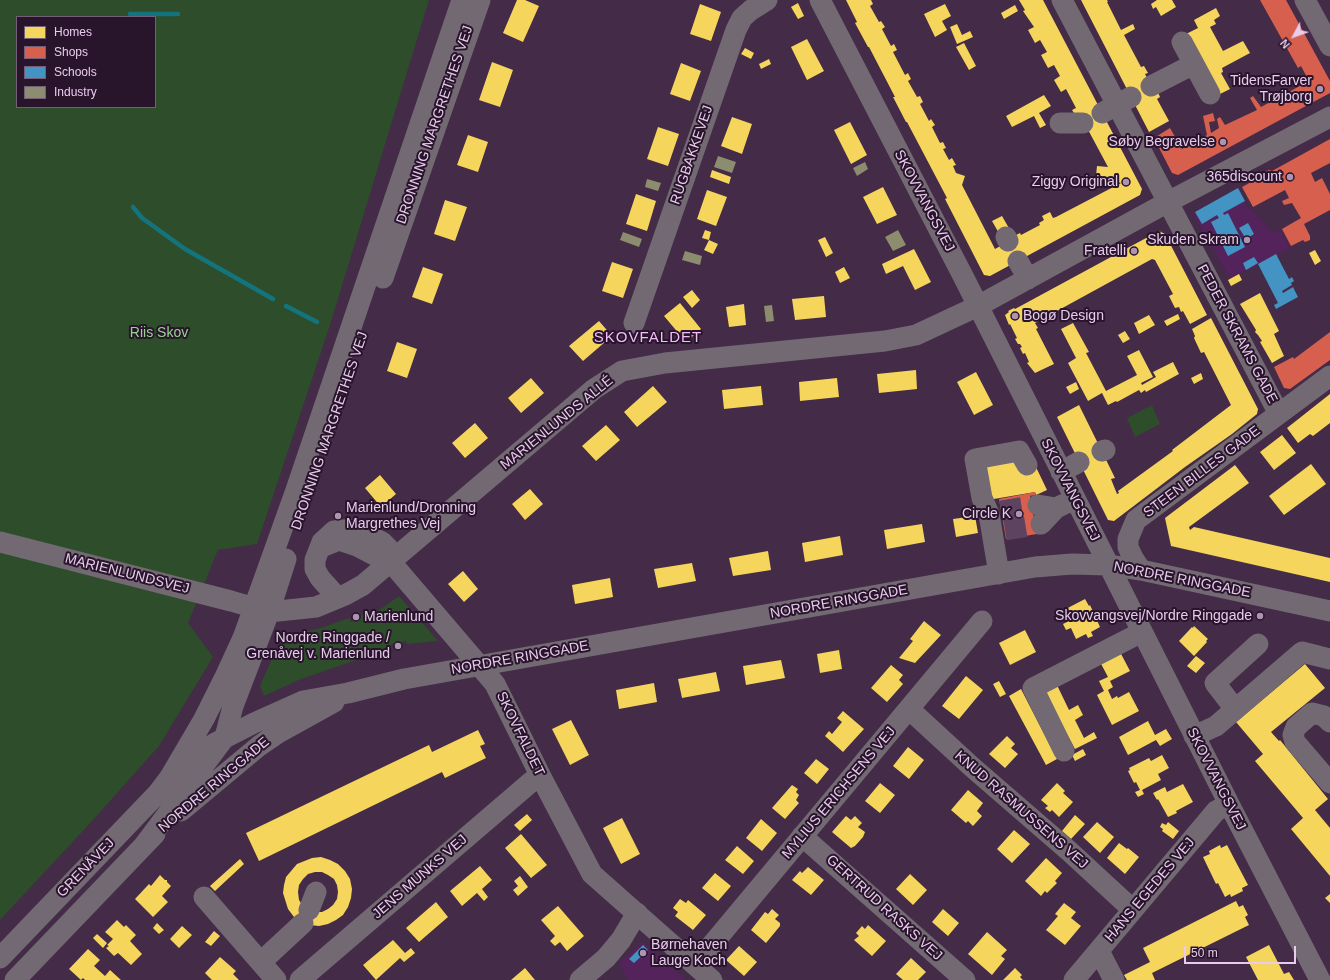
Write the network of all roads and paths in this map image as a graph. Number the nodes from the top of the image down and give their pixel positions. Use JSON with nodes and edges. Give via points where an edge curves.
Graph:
{"nodes":[{"id":1,"x":462,"y":0,"type":"edge"},
{"id":2,"x":480,"y":0,"type":"edge"},
{"id":3,"x":767,"y":0,"type":"edge"},
{"id":4,"x":820,"y":0,"type":"edge"},
{"id":5,"x":1062,"y":0,"type":"edge"},
{"id":6,"x":1305,"y":0,"type":"edge"},
{"id":7,"x":1182,"y":42,"type":"dead end"},
{"id":8,"x":1330,"y":46,"type":"edge"},
{"id":9,"x":1194,"y":64,"type":"junction"},
{"id":10,"x":1151,"y":86,"type":"dead end"},
{"id":11,"x":1210,"y":94,"type":"dead end"},
{"id":12,"x":1330,"y":117,"type":"edge"},
{"id":13,"x":1083,"y":123,"type":"dead end"},
{"id":14,"x":1060,"y":124,"type":"dead end"},
{"id":15,"x":1168,"y":202,"type":"junction"},
{"id":16,"x":978,"y":306,"type":"junction"},
{"id":17,"x":634,"y":323,"type":"dead end"},
{"id":18,"x":1330,"y":376,"type":"edge"},
{"id":19,"x":1279,"y":414,"type":"junction"},
{"id":20,"x":1080,"y":462,"type":"dead end"},
{"id":21,"x":1026,"y":464,"type":"dead end"},
{"id":22,"x":1061,"y":472,"type":"junction"},
{"id":23,"x":1075,"y":499,"type":"junction"},
{"id":24,"x":1045,"y":512,"type":"tunnel mouth"},
{"id":25,"x":0,"y":542,"type":"edge"},
{"id":26,"x":390,"y":561,"type":"junction"},
{"id":27,"x":1108,"y":565,"type":"junction"},
{"id":28,"x":1141,"y":570,"type":"junction"},
{"id":29,"x":999,"y":574,"type":"junction"},
{"id":30,"x":338,"y":598,"type":"junction"},
{"id":31,"x":261,"y":610,"type":"junction"},
{"id":32,"x":1330,"y":611,"type":"edge"},
{"id":33,"x":982,"y":621,"type":"dead end"},
{"id":34,"x":1142,"y":632,"type":"junction"},
{"id":35,"x":1258,"y":644,"type":"dead end"},
{"id":36,"x":1330,"y":659,"type":"edge"},
{"id":37,"x":480,"y":666,"type":"junction"},
{"id":38,"x":348,"y":693,"type":"junction"},
{"id":39,"x":233,"y":706,"type":"junction"},
{"id":40,"x":909,"y":709,"type":"junction"},
{"id":41,"x":1235,"y":709,"type":"junction"},
{"id":42,"x":254,"y":722,"type":"junction"},
{"id":43,"x":1330,"y":722,"type":"edge"},
{"id":44,"x":1194,"y":736,"type":"junction"},
{"id":45,"x":225,"y":737,"type":"junction"},
{"id":46,"x":1064,"y":751,"type":"dead end"},
{"id":47,"x":170,"y":777,"type":"junction"},
{"id":48,"x":541,"y":777,"type":"junction"},
{"id":49,"x":1330,"y":783,"type":"edge"},
{"id":50,"x":1229,"y":804,"type":"junction"},
{"id":51,"x":802,"y":836,"type":"junction"},
{"id":52,"x":145,"y":844,"type":"junction"},
{"id":53,"x":204,"y":897,"type":"dead end"},
{"id":54,"x":310,"y":908,"type":"dead end"},
{"id":55,"x":1133,"y":910,"type":"junction"},
{"id":56,"x":637,"y":913,"type":"junction"},
{"id":57,"x":1099,"y":951,"type":"junction"},
{"id":58,"x":0,"y":958,"type":"edge"},
{"id":59,"x":261,"y":962,"type":"junction"},
{"id":60,"x":695,"y":964,"type":"junction"},
{"id":61,"x":15,"y":980,"type":"edge"},
{"id":62,"x":276,"y":980,"type":"edge"},
{"id":63,"x":300,"y":980,"type":"edge"},
{"id":64,"x":580,"y":980,"type":"edge"},
{"id":65,"x":712,"y":980,"type":"edge"},
{"id":66,"x":965,"y":980,"type":"edge"},
{"id":67,"x":1074,"y":980,"type":"edge"},
{"id":68,"x":1114,"y":980,"type":"edge"},
{"id":69,"x":1320,"y":980,"type":"edge"}],
"edges":[{"from":1,"to":31,"type":"street","name":"DRONNING MARGRETHES VEJ","via":[[296,490]]},
{"from":2,"to":31,"type":"street","name":"DRONNING MARGRETHES VEJ","via":[[313,479]]},
{"from":3,"to":17,"type":"street","name":"RUGBAKKEVEJ","via":[[742,18],[736,30]]},
{"from":4,"to":16,"type":"street","name":"SKOVVANGSVEJ"},
{"from":5,"to":15,"type":"street","name":"PEDER SKRAMS GADE"},
{"from":6,"to":8,"type":"street"},
{"from":7,"to":9,"type":"street"},
{"from":9,"to":10,"type":"street"},
{"from":9,"to":11,"type":"street"},
{"from":12,"to":15,"type":"street","name":"MARIENLUNDS ALLÉ"},
{"from":13,"to":14,"type":"street"},
{"from":15,"to":16,"type":"street","name":"MARIENLUNDS ALLÉ","via":[[1023,270]]},
{"from":15,"to":19,"type":"street","name":"PEDER SKRAMS GADE"},
{"from":16,"to":22,"type":"street","name":"SKOVVANGSVEJ"},
{"from":16,"to":26,"type":"street","name":"MARIENLUNDS ALLÉ","via":[[933,329],[900,339],[665,363],[622,371],[594,389]]},
{"from":18,"to":19,"type":"street","name":"STEEN BILLES GADE"},
{"from":19,"to":28,"type":"street","name":"STEEN BILLES GADE","via":[[1136,520],[1128,539],[1128,546]]},
{"from":20,"to":22,"type":"street"},
{"from":21,"to":29,"type":"street","via":[[1019,451],[975,459],[982,498],[997,522]]},
{"from":22,"to":23,"type":"street","name":"SKOVVANGSVEJ"},
{"from":23,"to":24,"type":"street"},
{"from":23,"to":27,"type":"street","name":"SKOVVANGSVEJ"},
{"from":25,"to":31,"type":"street","name":"MARIENLUNDSVEJ","via":[[66,562]]},
{"from":26,"to":30,"type":"street","name":"MARIENLUNDS ALLÉ","via":[[363,584]]},
{"from":26,"to":30,"type":"street","via":[[388,548],[382,542],[355,529],[334,531],[322,542],[315,560],[315,569]]},
{"from":26,"to":37,"type":"street","name":"SKOVFALDET"},
{"from":27,"to":28,"type":"street","name":"NORDRE RINGGADE"},
{"from":27,"to":29,"type":"street","name":"NORDRE RINGGADE","via":[[1057,565]]},
{"from":27,"to":34,"type":"street","name":"SKOVVANGSVEJ"},
{"from":28,"to":32,"type":"street","name":"NORDRE RINGGADE"},
{"from":29,"to":37,"type":"street","name":"NORDRE RINGGADE"},
{"from":30,"to":31,"type":"street","name":"MARIENLUNDS ALLÉ","via":[[316,608]]},
{"from":31,"to":39,"type":"street","name":"DRONNING MARGRETHES VEJ"},
{"from":31,"to":47,"type":"street","name":"DRONNING MARGRETHES VEJ","via":[[243,638],[204,719]]},
{"from":33,"to":40,"type":"street","name":"MYLIUS ERICHSENS VEJ"},
{"from":34,"to":44,"type":"street","name":"SKOVVANGSVEJ"},
{"from":34,"to":46,"type":"street","via":[[1032,688]]},
{"from":35,"to":41,"type":"street","via":[[1215,683]]},
{"from":36,"to":41,"type":"street","via":[[1302,652]]},
{"from":37,"to":38,"type":"street","name":"NORDRE RINGGADE","via":[[404,678]]},
{"from":37,"to":48,"type":"street","name":"SKOVFALDET","via":[[495,684]]},
{"from":38,"to":42,"type":"street","name":"NORDRE RINGGADE","via":[[303,701]]},
{"from":38,"to":52,"type":"street","name":"NORDRE RINGGADE","via":[[259,746]]},
{"from":39,"to":42,"type":"street","via":[[243,722]]},
{"from":39,"to":45,"type":"street","name":"DRONNING MARGRETHES VEJ"},
{"from":40,"to":51,"type":"street","name":"MYLIUS ERICHSENS VEJ"},
{"from":40,"to":55,"type":"street","name":"KNUD RASMUSSENS VEJ"},
{"from":41,"to":44,"type":"street","via":[[1216,726]]},
{"from":42,"to":45,"type":"street","name":"NORDRE RINGGADE"},
{"from":43,"to":49,"type":"street","via":[[1324,716],[1312,713],[1296,727],[1293,735],[1295,742]]},
{"from":44,"to":50,"type":"street","name":"SKOVVANGSVEJ"},
{"from":45,"to":47,"type":"street","name":"NORDRE RINGGADE","via":[[201,751]]},
{"from":45,"to":52,"type":"street","name":"DRONNING MARGRETHES VEJ"},
{"from":47,"to":58,"type":"street","name":"GRENÅVEJ"},
{"from":48,"to":56,"type":"street","name":"SKOVFALDET","via":[[592,874]]},
{"from":48,"to":63,"type":"street","name":"JENS MUNKS VEJ","via":[[531,782]]},
{"from":50,"to":55,"type":"street","name":"HANS EGEDES VEJ","via":[[1216,811]]},
{"from":50,"to":69,"type":"street","name":"SKOVVANGSVEJ"},
{"from":51,"to":60,"type":"street","name":"MYLIUS ERICHSENS VEJ"},
{"from":51,"to":66,"type":"street","name":"GERTRUD RASKS VEJ"},
{"from":52,"to":61,"type":"street","name":"GRENÅVEJ"},
{"from":53,"to":59,"type":"street"},
{"from":54,"to":59,"type":"street"},
{"from":55,"to":57,"type":"street","name":"HANS EGEDES VEJ"},
{"from":56,"to":60,"type":"street","name":"SKOVFALDET"},
{"from":56,"to":64,"type":"street","via":[[621,940],[606,958]]},
{"from":57,"to":67,"type":"street","name":"HANS EGEDES VEJ"},
{"from":57,"to":68,"type":"street"},
{"from":59,"to":62,"type":"street"},
{"from":60,"to":65,"type":"street","name":"SKOVFALDET"}]}
